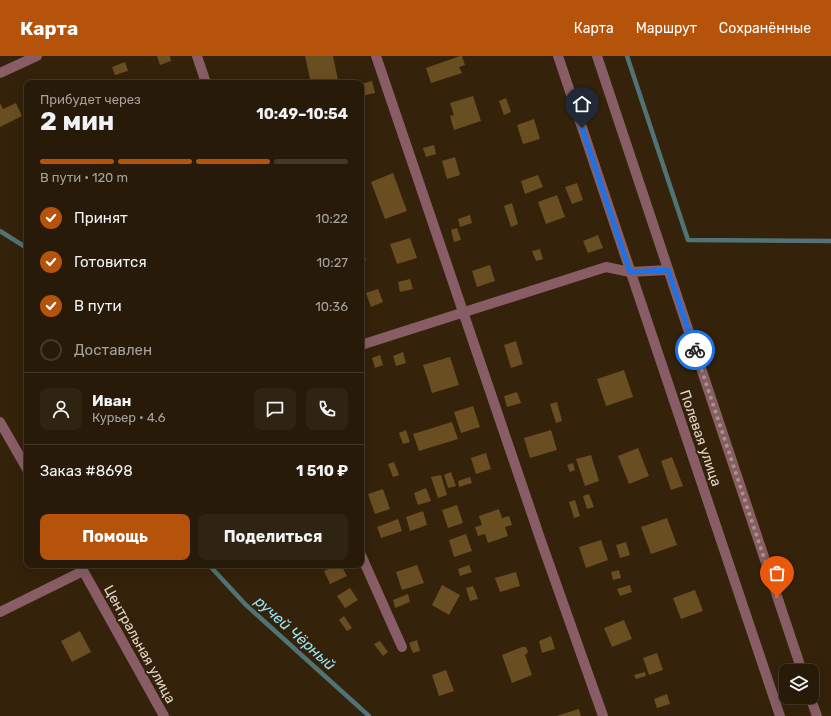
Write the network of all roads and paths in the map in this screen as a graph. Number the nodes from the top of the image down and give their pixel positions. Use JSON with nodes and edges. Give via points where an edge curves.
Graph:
{"nodes":[{"id":1,"x":37,"y":56,"type":"edge"},
{"id":2,"x":197,"y":56,"type":"edge"},
{"id":3,"x":376,"y":56,"type":"edge"},
{"id":4,"x":558,"y":56,"type":"edge"},
{"id":5,"x":597,"y":56,"type":"edge"},
{"id":6,"x":0,"y":73,"type":"edge"},
{"id":7,"x":205,"y":80,"type":"edge"},
{"id":8,"x":668,"y":270,"type":"junction"},
{"id":9,"x":630,"y":272,"type":"junction"},
{"id":10,"x":463,"y":312,"type":"junction"},
{"id":11,"x":364,"y":344,"type":"edge"},
{"id":12,"x":0,"y":422,"type":"edge"},
{"id":13,"x":24,"y":464,"type":"edge"},
{"id":14,"x":364,"y":562,"type":"edge"},
{"id":15,"x":81,"y":568,"type":"edge"},
{"id":16,"x":0,"y":612,"type":"edge"},
{"id":17,"x":402,"y":647,"type":"dead end"},
{"id":18,"x":800,"y":664,"type":"edge"},
{"id":19,"x":811,"y":704,"type":"edge"},
{"id":20,"x":813,"y":715,"type":"edge"},
{"id":21,"x":164,"y":716,"type":"edge"},
{"id":22,"x":603,"y":716,"type":"edge"},
{"id":23,"x":780,"y":716,"type":"edge"}],
"edges":[{"from":1,"to":6,"type":"street"},
{"from":2,"to":7,"type":"street"},
{"from":3,"to":10,"type":"street"},
{"from":4,"to":9,"type":"street","name":"Полевая улица"},
{"from":5,"to":8,"type":"street"},
{"from":8,"to":9,"type":"street"},
{"from":8,"to":18,"type":"street"},
{"from":9,"to":10,"type":"street","via":[[606,267]]},
{"from":9,"to":23,"type":"street","name":"Полевая улица"},
{"from":10,"to":11,"type":"street"},
{"from":10,"to":22,"type":"street"},
{"from":12,"to":13,"type":"street"},
{"from":14,"to":17,"type":"street"},
{"from":15,"to":16,"type":"street"},
{"from":15,"to":21,"type":"street","name":"Центральная улица"},
{"from":19,"to":20,"type":"street"}]}
